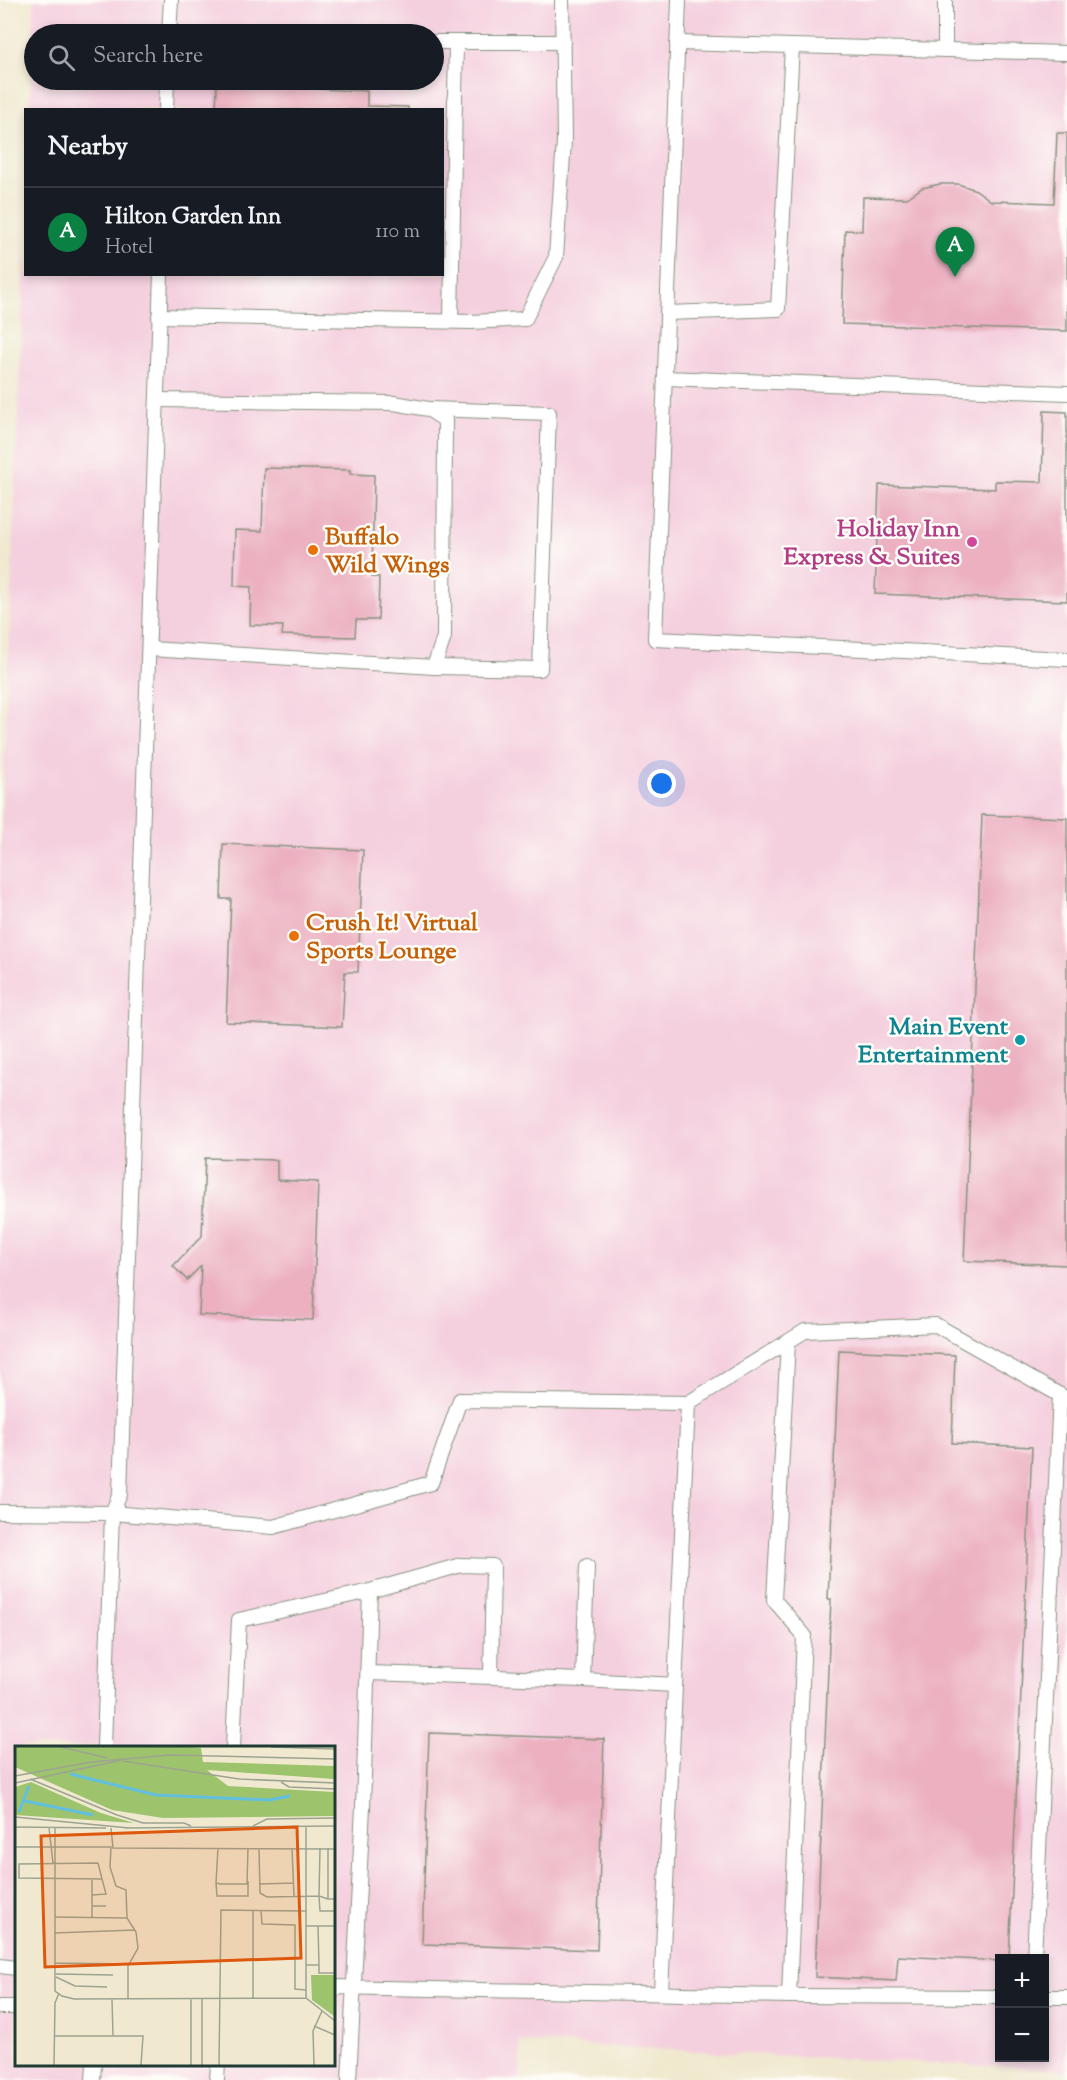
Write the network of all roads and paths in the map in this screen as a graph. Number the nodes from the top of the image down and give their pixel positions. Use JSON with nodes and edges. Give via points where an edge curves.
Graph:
{"nodes":[{"id":1,"x":171,"y":0,"type":"edge"},
{"id":2,"x":562,"y":0,"type":"edge"},
{"id":3,"x":679,"y":0,"type":"edge"},
{"id":4,"x":945,"y":0,"type":"edge"},
{"id":5,"x":170,"y":24,"type":"edge"},
{"id":6,"x":444,"y":42,"type":"edge"},
{"id":7,"x":456,"y":42,"type":"junction"},
{"id":8,"x":563,"y":42,"type":"junction"},
{"id":9,"x":677,"y":43,"type":"junction"},
{"id":10,"x":792,"y":46,"type":"junction"},
{"id":11,"x":945,"y":50,"type":"junction"},
{"id":12,"x":1067,"y":53,"type":"edge"},
{"id":13,"x":167,"y":90,"type":"edge"},
{"id":14,"x":166,"y":108,"type":"edge"},
{"id":15,"x":161,"y":276,"type":"edge"},
{"id":16,"x":667,"y":313,"type":"junction"},
{"id":17,"x":159,"y":316,"type":"junction"},
{"id":18,"x":451,"y":321,"type":"junction"},
{"id":19,"x":665,"y":378,"type":"junction"},
{"id":20,"x":1067,"y":393,"type":"edge"},
{"id":21,"x":157,"y":400,"type":"junction"},
{"id":22,"x":428,"y":409,"type":"junction"},
{"id":23,"x":150,"y":649,"type":"junction"},
{"id":24,"x":1067,"y":659,"type":"edge"},
{"id":25,"x":434,"y":667,"type":"junction"},
{"id":26,"x":788,"y":1342,"type":"junction"},
{"id":27,"x":1064,"y":1397,"type":"edge"},
{"id":28,"x":688,"y":1403,"type":"junction"},
{"id":29,"x":0,"y":1512,"type":"edge"},
{"id":30,"x":112,"y":1513,"type":"junction"},
{"id":31,"x":587,"y":1566,"type":"dead end"},
{"id":32,"x":370,"y":1591,"type":"junction"},
{"id":33,"x":368,"y":1673,"type":"junction"},
{"id":34,"x":491,"y":1676,"type":"junction"},
{"id":35,"x":583,"y":1680,"type":"junction"},
{"id":36,"x":675,"y":1685,"type":"junction"},
{"id":37,"x":104,"y":1746,"type":"edge"},
{"id":38,"x":233,"y":1746,"type":"edge"},
{"id":39,"x":1034,"y":1954,"type":"edge"},
{"id":40,"x":0,"y":1966,"type":"edge"},
{"id":41,"x":15,"y":1968,"type":"edge"},
{"id":42,"x":334,"y":1987,"type":"edge"},
{"id":43,"x":356,"y":1987,"type":"junction"},
{"id":44,"x":662,"y":1993,"type":"junction"},
{"id":45,"x":789,"y":1996,"type":"junction"},
{"id":46,"x":995,"y":1997,"type":"edge"},
{"id":47,"x":1049,"y":1997,"type":"edge"},
{"id":48,"x":1067,"y":1997,"type":"edge"},
{"id":49,"x":94,"y":2065,"type":"edge"},
{"id":50,"x":218,"y":2065,"type":"edge"},
{"id":51,"x":93,"y":2080,"type":"edge"},
{"id":52,"x":217,"y":2080,"type":"edge"},
{"id":53,"x":349,"y":2080,"type":"edge"}],
"edges":[{"from":1,"to":5,"type":"lane"},
{"from":2,"to":8,"type":"lane"},
{"from":3,"to":9,"type":"lane"},
{"from":4,"to":11,"type":"lane"},
{"from":6,"to":7,"type":"lane"},
{"from":7,"to":8,"type":"lane"},
{"from":7,"to":18,"type":"lane"},
{"from":8,"to":18,"type":"lane","via":[[564,141],[556,257],[525,318]]},
{"from":9,"to":10,"type":"lane"},
{"from":9,"to":16,"type":"lane"},
{"from":10,"to":11,"type":"lane"},
{"from":10,"to":16,"type":"lane","via":[[778,309]]},
{"from":11,"to":12,"type":"lane"},
{"from":13,"to":14,"type":"lane"},
{"from":15,"to":17,"type":"lane"},
{"from":16,"to":19,"type":"lane"},
{"from":17,"to":18,"type":"lane"},
{"from":17,"to":21,"type":"lane"},
{"from":19,"to":20,"type":"lane"},
{"from":19,"to":24,"type":"lane","via":[[655,639]]},
{"from":21,"to":22,"type":"lane","via":[[394,403]]},
{"from":21,"to":23,"type":"lane"},
{"from":22,"to":25,"type":"lane","via":[[445,420],[444,636]]},
{"from":22,"to":25,"type":"lane","via":[[549,413],[540,669]]},
{"from":23,"to":25,"type":"lane"},
{"from":23,"to":30,"type":"lane","via":[[120,1494]]},
{"from":26,"to":27,"type":"lane","via":[[806,1331],[936,1325]]},
{"from":26,"to":28,"type":"lane"},
{"from":26,"to":45,"type":"lane","via":[[774,1600],[804,1635]]},
{"from":27,"to":39,"type":"lane"},
{"from":28,"to":30,"type":"lane","via":[[460,1400],[431,1483],[273,1527]]},
{"from":28,"to":36,"type":"lane"},
{"from":29,"to":30,"type":"lane"},
{"from":30,"to":37,"type":"lane"},
{"from":31,"to":35,"type":"lane"},
{"from":32,"to":33,"type":"lane"},
{"from":32,"to":34,"type":"lane","via":[[461,1565],[493,1566]]},
{"from":32,"to":38,"type":"lane","via":[[239,1620]]},
{"from":33,"to":34,"type":"lane"},
{"from":33,"to":43,"type":"lane"},
{"from":34,"to":35,"type":"lane"},
{"from":35,"to":36,"type":"lane"},
{"from":36,"to":44,"type":"lane"},
{"from":40,"to":41,"type":"lane"},
{"from":42,"to":43,"type":"lane"},
{"from":43,"to":44,"type":"lane"},
{"from":43,"to":53,"type":"lane"},
{"from":44,"to":45,"type":"lane"},
{"from":45,"to":46,"type":"lane"},
{"from":47,"to":48,"type":"lane"},
{"from":49,"to":51,"type":"lane"},
{"from":50,"to":52,"type":"lane"}]}
